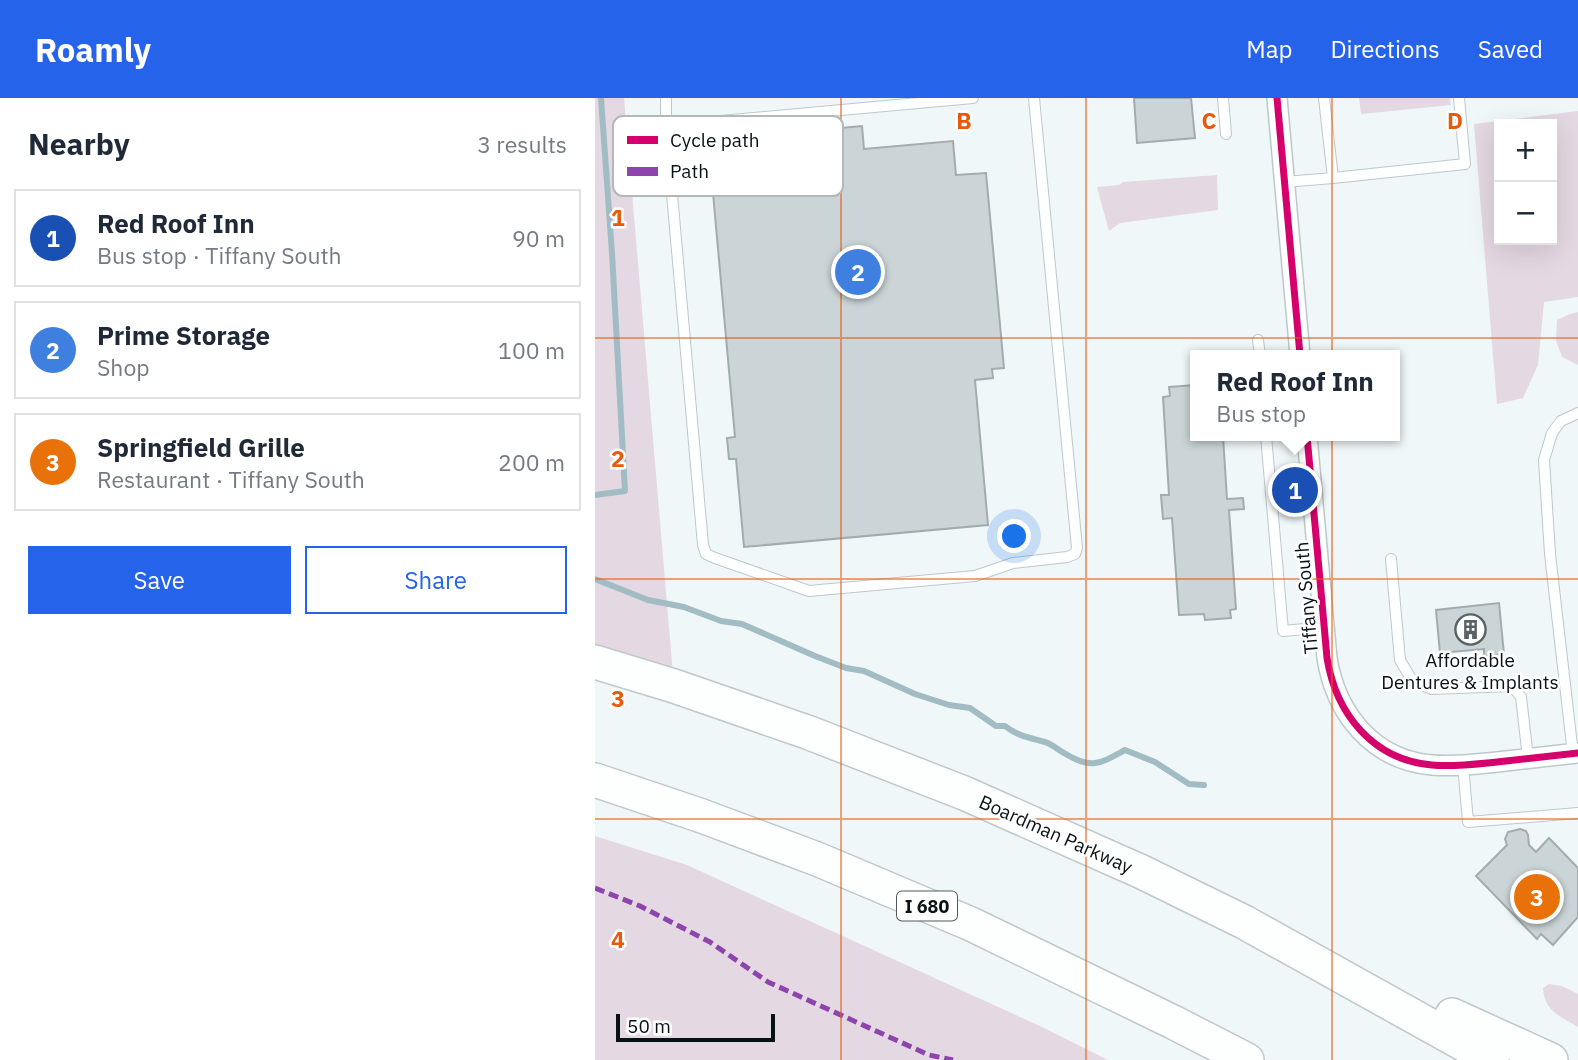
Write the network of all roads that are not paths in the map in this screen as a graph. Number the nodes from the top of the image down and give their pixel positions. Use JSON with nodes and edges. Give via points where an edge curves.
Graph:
{"nodes":[{"id":1,"x":666,"y":98,"type":"edge"},
{"id":2,"x":973,"y":98,"type":"edge"},
{"id":3,"x":1034,"y":98,"type":"edge"},
{"id":4,"x":1223,"y":98,"type":"edge"},
{"id":5,"x":1277,"y":98,"type":"edge"},
{"id":6,"x":1324,"y":98,"type":"edge"},
{"id":7,"x":1459,"y":98,"type":"edge"},
{"id":8,"x":666,"y":116,"type":"edge"},
{"id":9,"x":776,"y":116,"type":"edge"},
{"id":10,"x":1226,"y":134,"type":"dead end"},
{"id":11,"x":1333,"y":178,"type":"junction"},
{"id":12,"x":1284,"y":182,"type":"junction"},
{"id":13,"x":672,"y":196,"type":"edge"},
{"id":14,"x":1258,"y":340,"type":"dead end"},
{"id":15,"x":1259,"y":350,"type":"edge"},
{"id":16,"x":1300,"y":350,"type":"edge"},
{"id":17,"x":1578,"y":413,"type":"edge"},
{"id":18,"x":1266,"y":441,"type":"edge"},
{"id":19,"x":1307,"y":441,"type":"edge"},
{"id":20,"x":1391,"y":559,"type":"dead end"},
{"id":21,"x":1325,"y":627,"type":"junction"},
{"id":22,"x":595,"y":662,"type":"edge"},
{"id":23,"x":1572,"y":696,"type":"edge"},
{"id":24,"x":1575,"y":753,"type":"edge"},
{"id":25,"x":1528,"y":758,"type":"junction"},
{"id":26,"x":1462,"y":765,"type":"junction"},
{"id":27,"x":595,"y":780,"type":"edge"},
{"id":28,"x":1578,"y":813,"type":"edge"},
{"id":29,"x":1244,"y":922,"type":"junction"},
{"id":30,"x":1247,"y":1060,"type":"edge"},
{"id":31,"x":1492,"y":1060,"type":"edge"},
{"id":32,"x":1551,"y":1060,"type":"edge"}],
"edges":[{"from":1,"to":8,"type":"lane"},
{"from":2,"to":9,"type":"lane"},
{"from":3,"to":13,"type":"lane","via":[[1077,548],[1067,557],[1013,563],[975,576],[809,591],[706,554]]},
{"from":4,"to":10,"type":"lane"},
{"from":5,"to":12,"type":"street"},
{"from":6,"to":11,"type":"lane"},
{"from":7,"to":11,"type":"lane","via":[[1465,164]]},
{"from":11,"to":12,"type":"lane"},
{"from":12,"to":16,"type":"street"},
{"from":14,"to":15,"type":"lane"},
{"from":17,"to":23,"type":"lane","via":[[1561,421],[1552,433],[1544,460],[1551,554]]},
{"from":18,"to":21,"type":"lane","via":[[1283,631]]},
{"from":19,"to":21,"type":"street","name":"Tiffany South"},
{"from":20,"to":25,"type":"lane","via":[[1399,660],[1413,682],[1433,689],[1512,686],[1521,697]]},
{"from":21,"to":26,"type":"street","name":"Tiffany South","via":[[1329,672],[1339,702],[1366,737],[1413,762]]},
{"from":22,"to":29,"type":"highway","name":"Boardman Parkway","via":[[795,728],[964,793]]},
{"from":23,"to":24,"type":"lane"},
{"from":24,"to":25,"type":"street","name":"Tiffany South"},
{"from":25,"to":26,"type":"street","name":"Tiffany South"},
{"from":26,"to":28,"type":"lane","via":[[1468,822]]},
{"from":27,"to":30,"type":"highway","number":"I 680","via":[[817,859],[971,924]]},
{"from":29,"to":31,"type":"highway","name":"Boardman Parkway"},
{"from":29,"to":32,"type":"highway"}]}
